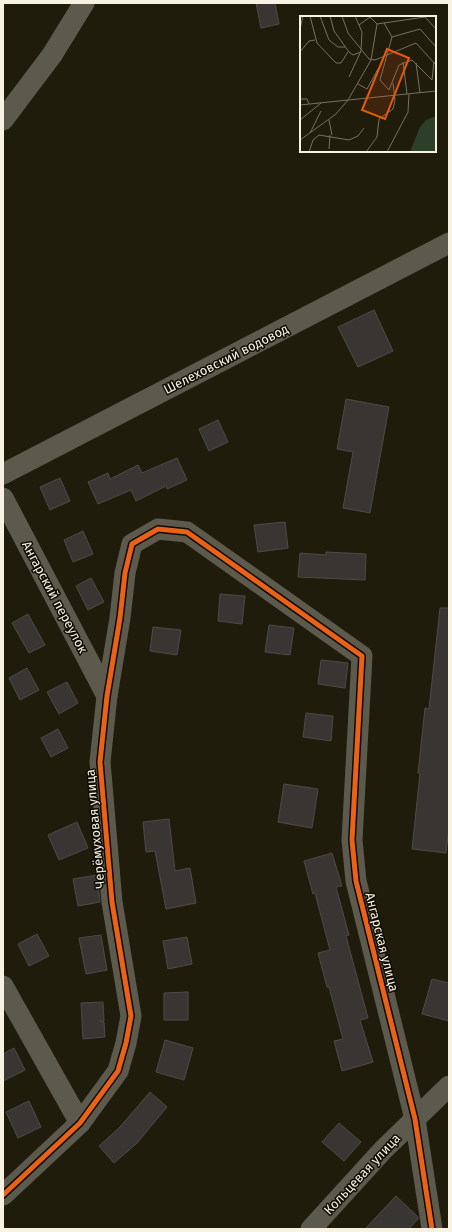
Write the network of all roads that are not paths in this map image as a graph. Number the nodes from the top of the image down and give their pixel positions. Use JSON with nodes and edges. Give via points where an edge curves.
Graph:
{"nodes":[{"id":1,"x":84,"y":3,"type":"edge"},
{"id":2,"x":3,"y":120,"type":"edge"},
{"id":3,"x":449,"y":243,"type":"edge"},
{"id":4,"x":3,"y":474,"type":"edge"},
{"id":5,"x":3,"y":498,"type":"edge"},
{"id":6,"x":362,"y":656,"type":"joint"},
{"id":7,"x":107,"y":696,"type":"junction"},
{"id":8,"x":3,"y":986,"type":"edge"},
{"id":9,"x":449,"y":1086,"type":"edge"},
{"id":10,"x":415,"y":1119,"type":"junction"},
{"id":11,"x":80,"y":1123,"type":"junction"},
{"id":12,"x":3,"y":1195,"type":"edge"},
{"id":13,"x":311,"y":1229,"type":"edge"},
{"id":14,"x":432,"y":1229,"type":"edge"}],
"edges":[{"from":1,"to":2,"type":"street","via":[[52,55]]},
{"from":3,"to":4,"type":"street","name":"Шелеховский водовод"},
{"from":5,"to":7,"type":"street","name":"Ангарский переулок"},
{"from":6,"to":7,"type":"street","name":"Черёмуховая улица","via":[[187,532],[158,529],[132,544],[125,573]]},
{"from":6,"to":10,"type":"street","name":"Ангарская улица","via":[[352,840],[356,881]]},
{"from":7,"to":11,"type":"street","name":"Черёмуховая улица","via":[[100,762],[112,902],[131,1016],[118,1071]]},
{"from":8,"to":11,"type":"street"},
{"from":9,"to":10,"type":"street","name":"Кольцевая улица"},
{"from":10,"to":13,"type":"street","name":"Кольцевая улица"},
{"from":10,"to":14,"type":"street","name":"Ангарская улица"},
{"from":11,"to":12,"type":"street","name":"Черёмуховая улица"}]}
